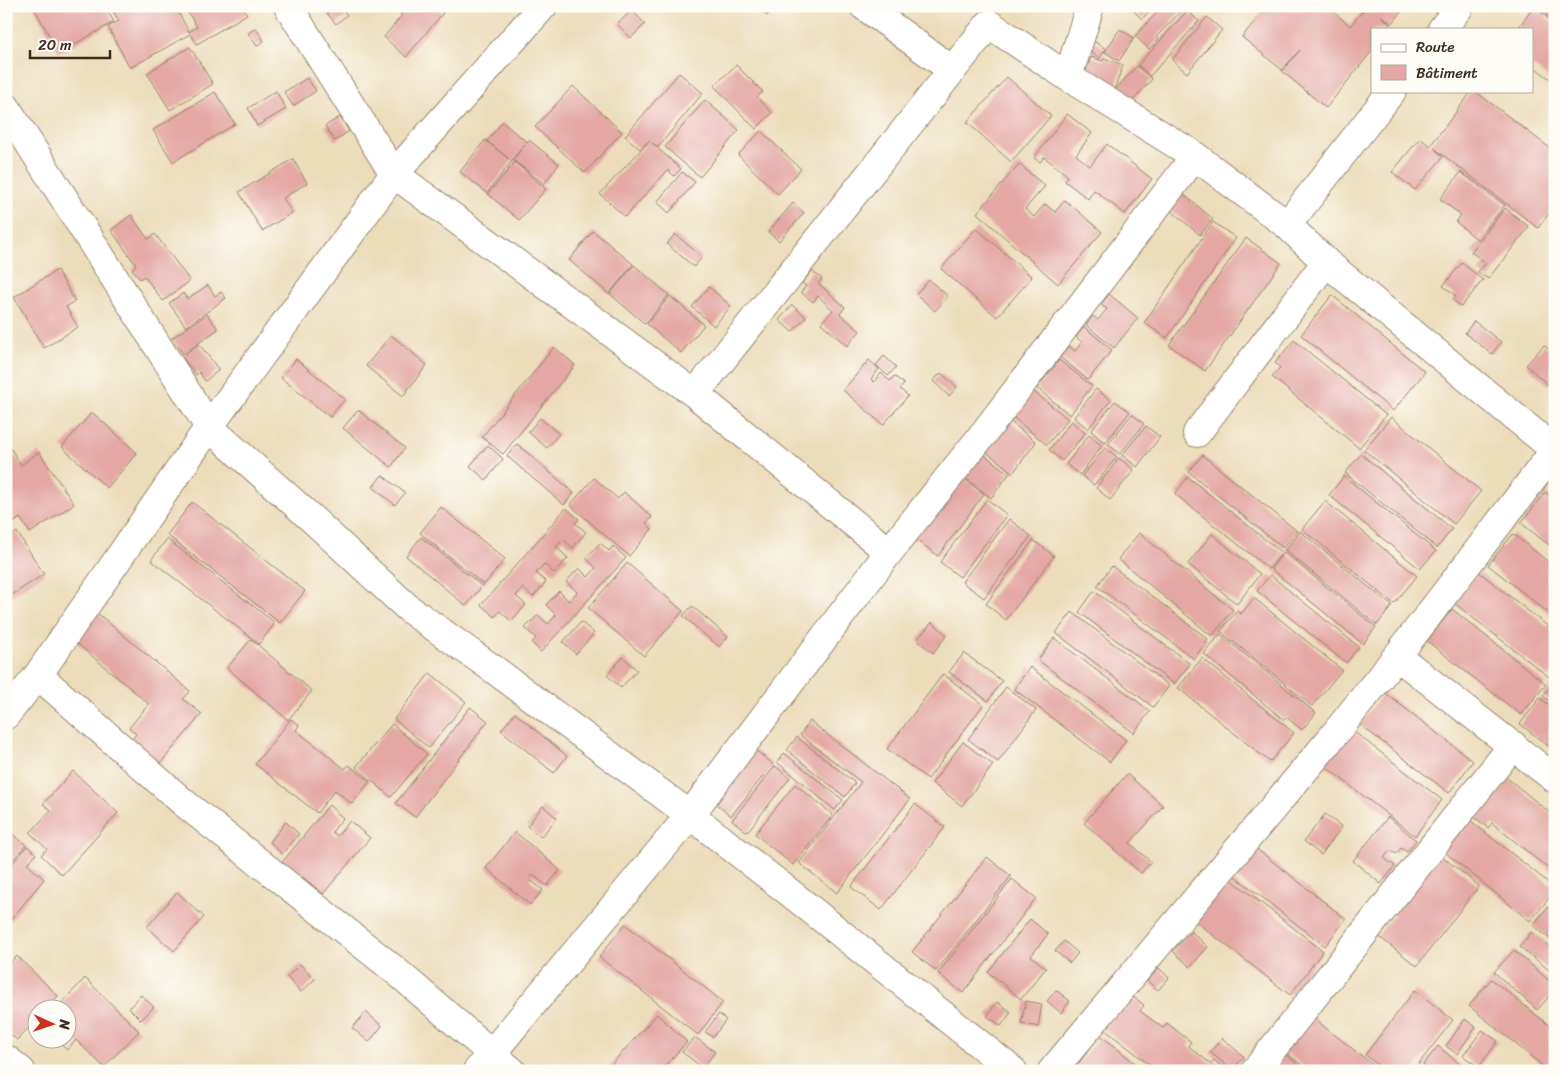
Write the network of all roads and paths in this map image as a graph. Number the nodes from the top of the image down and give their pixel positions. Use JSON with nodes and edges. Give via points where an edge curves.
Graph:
{"nodes":[{"id":1,"x":288,"y":6,"type":"edge"},
{"id":2,"x":543,"y":6,"type":"edge"},
{"id":3,"x":864,"y":6,"type":"edge"},
{"id":4,"x":1090,"y":6,"type":"edge"},
{"id":5,"x":1460,"y":6,"type":"edge"},
{"id":6,"x":1443,"y":28,"type":"edge"},
{"id":7,"x":952,"y":70,"type":"junction"},
{"id":8,"x":1068,"y":77,"type":"junction"},
{"id":9,"x":1391,"y":92,"type":"edge"},
{"id":10,"x":6,"y":107,"type":"edge"},
{"id":11,"x":1195,"y":156,"type":"junction"},
{"id":12,"x":394,"y":174,"type":"junction"},
{"id":13,"x":1287,"y":225,"type":"junction"},
{"id":14,"x":1326,"y":262,"type":"junction"},
{"id":15,"x":695,"y":394,"type":"junction"},
{"id":16,"x":208,"y":427,"type":"junction"},
{"id":17,"x":1198,"y":433,"type":"dead end"},
{"id":18,"x":1555,"y":450,"type":"edge"},
{"id":19,"x":889,"y":552,"type":"junction"},
{"id":20,"x":1397,"y":656,"type":"junction"},
{"id":21,"x":38,"y":675,"type":"junction"},
{"id":22,"x":6,"y":715,"type":"edge"},
{"id":23,"x":1513,"y":745,"type":"junction"},
{"id":24,"x":1555,"y":779,"type":"edge"},
{"id":25,"x":690,"y":815,"type":"junction"},
{"id":26,"x":6,"y":1059,"type":"edge"},
{"id":27,"x":484,"y":1062,"type":"edge"},
{"id":28,"x":22,"y":1071,"type":"edge"},
{"id":29,"x":512,"y":1071,"type":"edge"},
{"id":30,"x":1013,"y":1071,"type":"edge"},
{"id":31,"x":1052,"y":1071,"type":"edge"},
{"id":32,"x":1255,"y":1071,"type":"edge"}],
"edges":[{"from":1,"to":12,"type":"street"},
{"from":2,"to":12,"type":"street"},
{"from":3,"to":7,"type":"street"},
{"from":4,"to":8,"type":"street"},
{"from":5,"to":6,"type":"street"},
{"from":7,"to":8,"type":"street","via":[[989,24]]},
{"from":7,"to":15,"type":"street"},
{"from":8,"to":11,"type":"street"},
{"from":9,"to":13,"type":"street"},
{"from":10,"to":16,"type":"street"},
{"from":11,"to":13,"type":"street"},
{"from":11,"to":19,"type":"street"},
{"from":12,"to":15,"type":"street"},
{"from":12,"to":16,"type":"street"},
{"from":13,"to":14,"type":"street"},
{"from":14,"to":17,"type":"street"},
{"from":14,"to":18,"type":"street"},
{"from":15,"to":19,"type":"street"},
{"from":16,"to":21,"type":"street"},
{"from":16,"to":25,"type":"street","via":[[409,609]]},
{"from":18,"to":20,"type":"street"},
{"from":19,"to":25,"type":"street"},
{"from":20,"to":23,"type":"street"},
{"from":20,"to":31,"type":"street"},
{"from":21,"to":22,"type":"street"},
{"from":21,"to":27,"type":"street","via":[[184,803],[396,971]]},
{"from":23,"to":24,"type":"street"},
{"from":23,"to":32,"type":"street"},
{"from":25,"to":27,"type":"street"},
{"from":25,"to":30,"type":"street"},
{"from":26,"to":28,"type":"street"},
{"from":27,"to":29,"type":"street"}]}
